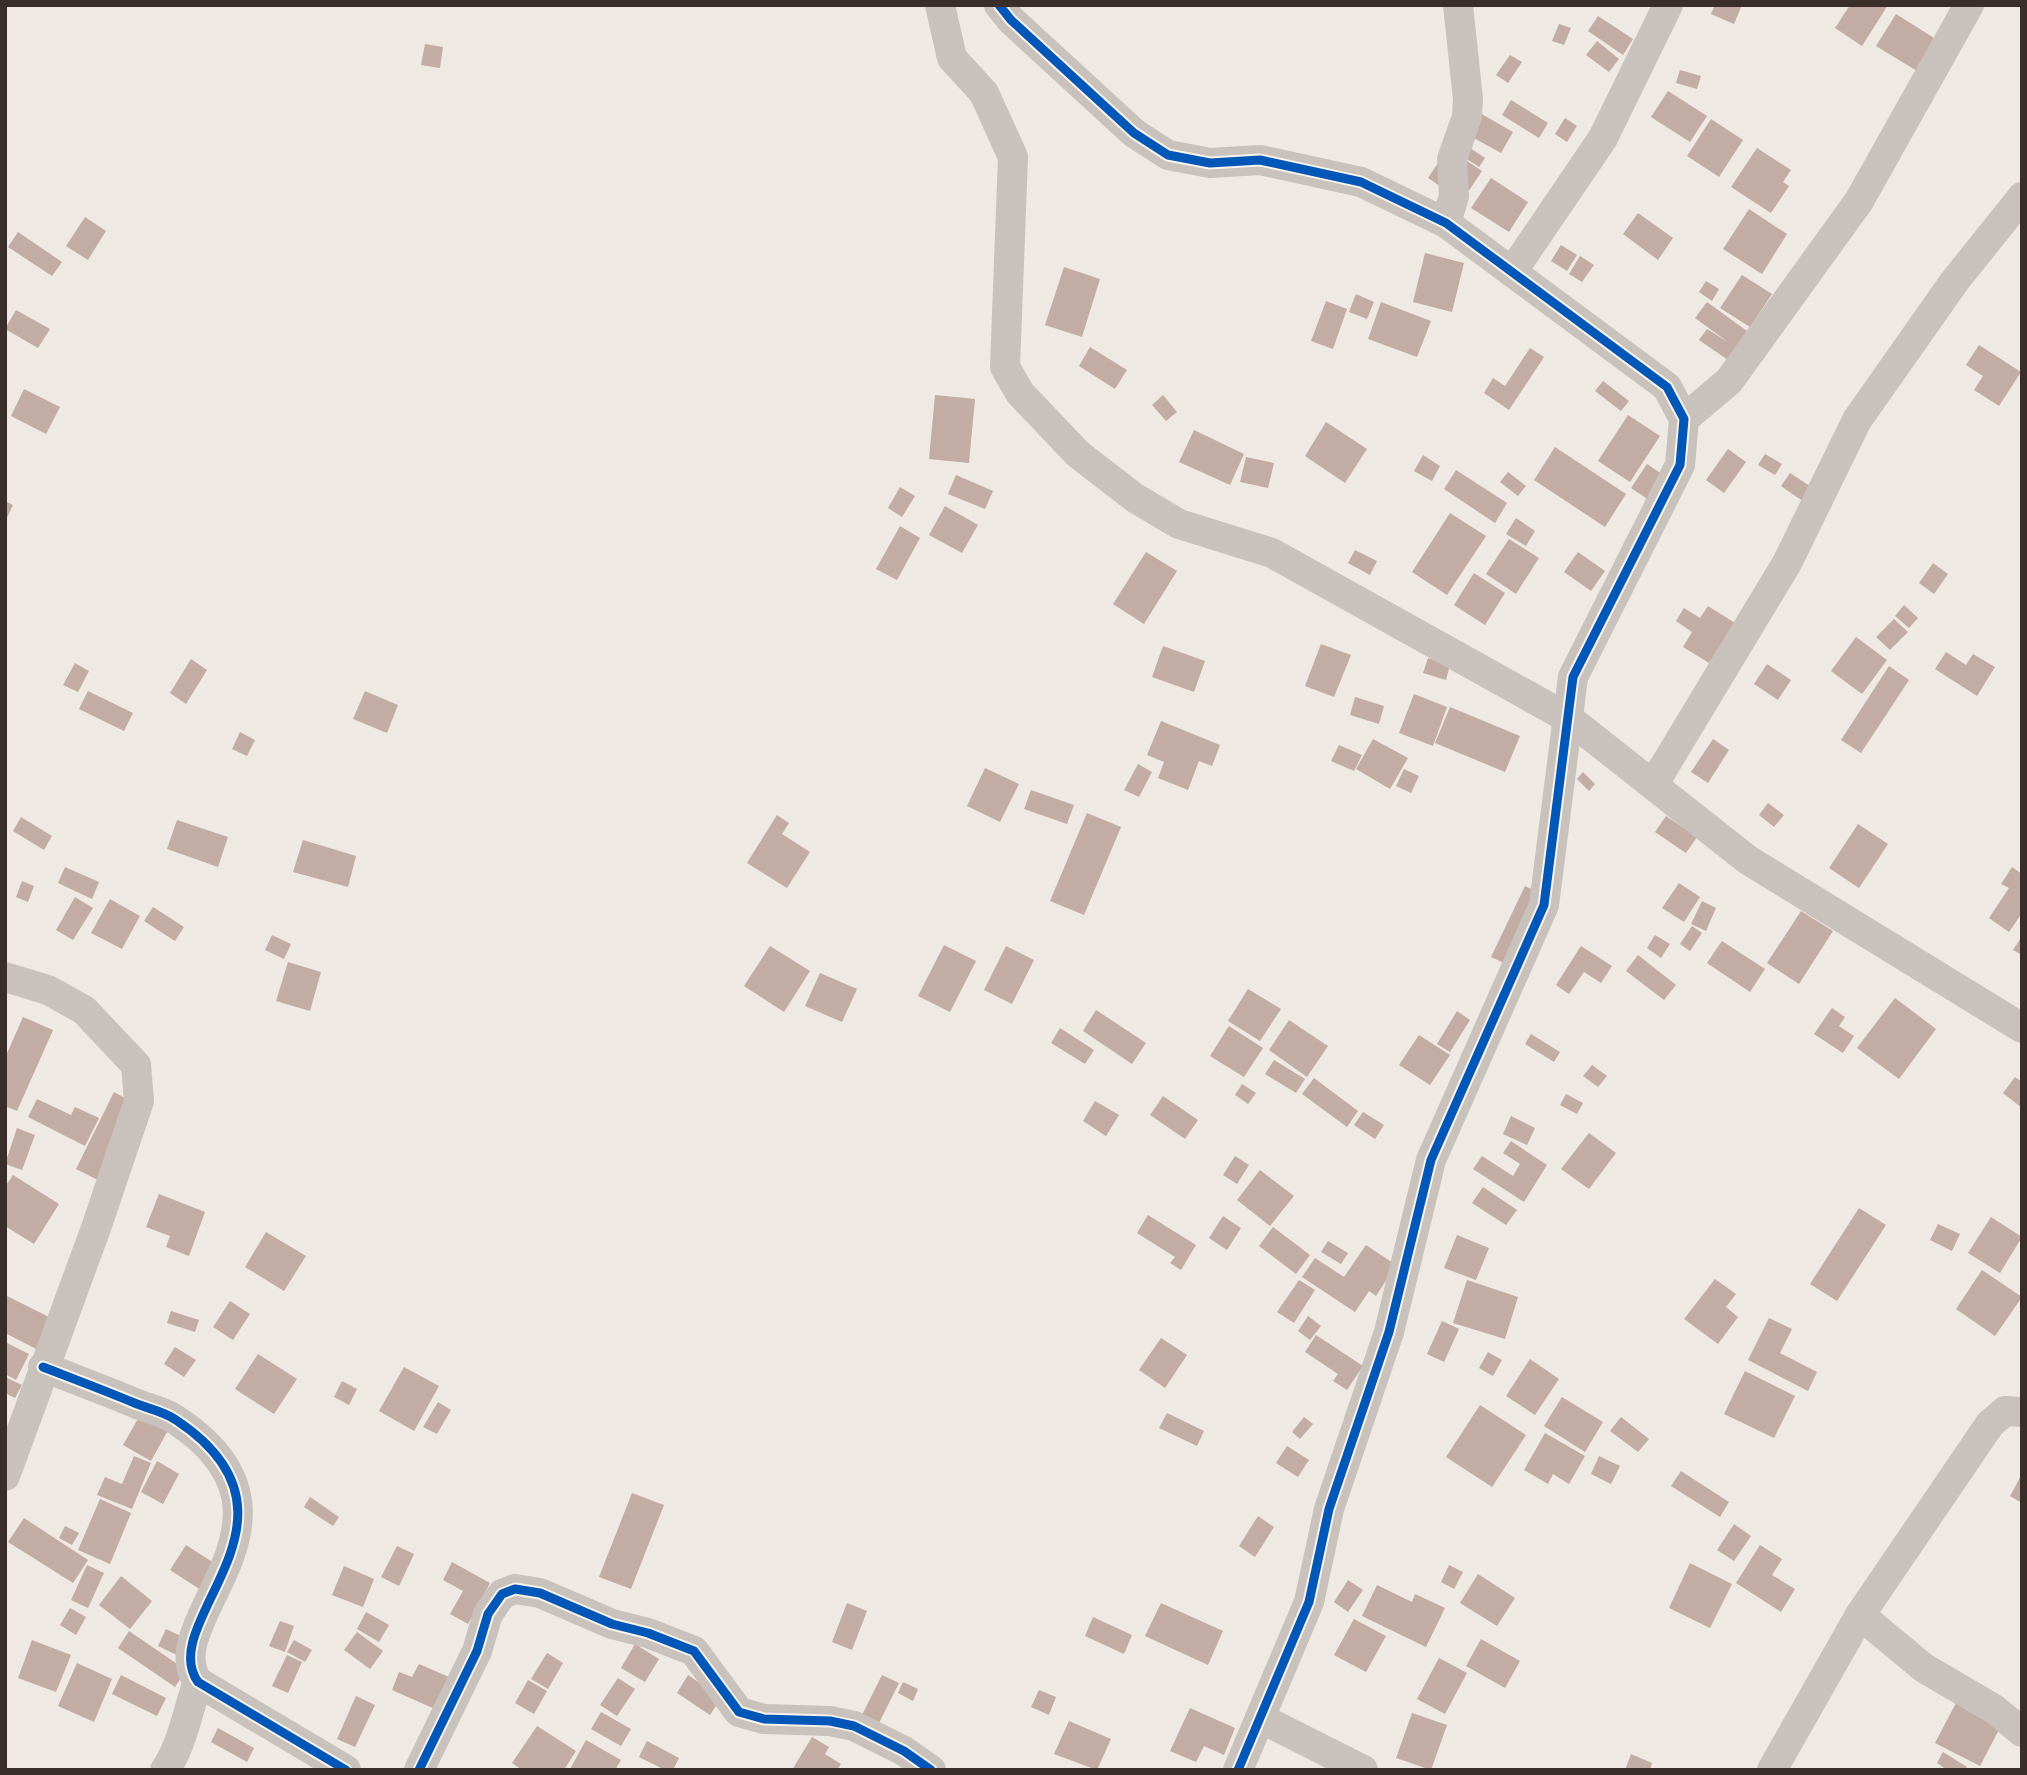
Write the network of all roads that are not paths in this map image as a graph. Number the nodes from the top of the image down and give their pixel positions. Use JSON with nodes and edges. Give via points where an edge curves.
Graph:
{"nodes":[{"id":1,"x":940,"y":5,"type":"edge"},
{"id":2,"x":999,"y":5,"type":"edge"},
{"id":3,"x":1458,"y":5,"type":"edge"},
{"id":4,"x":1668,"y":5,"type":"edge"},
{"id":5,"x":1969,"y":5,"type":"edge"},
{"id":6,"x":2022,"y":197,"type":"edge"},
{"id":7,"x":1446,"y":223,"type":"junction"},
{"id":8,"x":1512,"y":272,"type":"junction"},
{"id":9,"x":1684,"y":419,"type":"junction"},
{"id":10,"x":1568,"y":718,"type":"junction"},
{"id":11,"x":1653,"y":785,"type":"junction"},
{"id":12,"x":5,"y":976,"type":"edge"},
{"id":13,"x":2022,"y":1028,"type":"edge"},
{"id":14,"x":43,"y":1367,"type":"junction"},
{"id":15,"x":2022,"y":1412,"type":"edge"},
{"id":16,"x":5,"y":1476,"type":"edge"},
{"id":17,"x":1860,"y":1615,"type":"junction"},
{"id":18,"x":198,"y":1682,"type":"junction"},
{"id":19,"x":1260,"y":1718,"type":"junction"},
{"id":20,"x":2022,"y":1732,"type":"edge"},
{"id":21,"x":165,"y":1770,"type":"edge"},
{"id":22,"x":346,"y":1770,"type":"edge"},
{"id":23,"x":419,"y":1770,"type":"edge"},
{"id":24,"x":931,"y":1770,"type":"edge"},
{"id":25,"x":1238,"y":1770,"type":"edge"},
{"id":26,"x":1363,"y":1770,"type":"edge"},
{"id":27,"x":1772,"y":1770,"type":"edge"}],
"edges":[{"from":1,"to":10,"type":"street","via":[[952,58],[985,93],[1013,157],[1005,367],[1020,393],[1077,454],[1135,498],[1179,524],[1272,553]]},
{"from":2,"to":7,"type":"street","via":[[1134,133],[1168,155],[1210,163],[1260,160],[1361,182]]},
{"from":3,"to":7,"type":"street","via":[[1468,99],[1467,117],[1452,159],[1454,196]]},
{"from":4,"to":8,"type":"street","via":[[1603,138]]},
{"from":5,"to":9,"type":"street","via":[[1859,201],[1729,381]]},
{"from":6,"to":11,"type":"street","via":[[1954,282],[1857,420],[1787,563]]},
{"from":7,"to":8,"type":"street"},
{"from":8,"to":9,"type":"street","via":[[1667,387]]},
{"from":9,"to":10,"type":"street","via":[[1680,464],[1573,677]]},
{"from":10,"to":11,"type":"street"},
{"from":10,"to":19,"type":"street","via":[[1544,905],[1432,1160],[1389,1332],[1329,1508],[1310,1602]]},
{"from":11,"to":13,"type":"street","via":[[1748,860]]},
{"from":12,"to":14,"type":"street","via":[[48,990],[84,1010],[136,1065],[139,1101]]},
{"from":14,"to":16,"type":"street"},
{"from":14,"to":18,"type":"street","via":[[175,1419],[212,1450],[228,1471],[237,1503],[237,1539],[188,1651],[190,1672]]},
{"from":15,"to":17,"type":"street","via":[[2005,1411],[1990,1424]]},
{"from":17,"to":20,"type":"street","via":[[1924,1668],[1994,1709]]},
{"from":17,"to":27,"type":"street"},
{"from":18,"to":21,"type":"street","via":[[178,1751]]},
{"from":18,"to":22,"type":"street"},
{"from":19,"to":25,"type":"street"},
{"from":19,"to":26,"type":"street"},
{"from":23,"to":24,"type":"street","via":[[477,1651],[488,1614],[502,1594],[515,1589],[540,1593],[612,1624],[694,1651],[739,1712],[764,1719],[854,1726]]}]}
